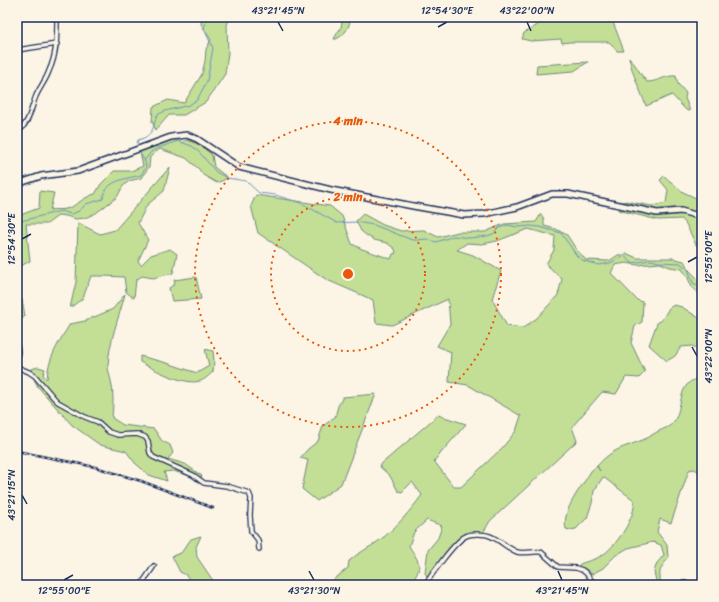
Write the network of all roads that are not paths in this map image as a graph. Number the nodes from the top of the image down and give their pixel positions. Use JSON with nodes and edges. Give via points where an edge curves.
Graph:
{"nodes":[{"id":1,"x":57,"y":17,"type":"edge"},
{"id":2,"x":57,"y":44,"type":"junction"},
{"id":3,"x":17,"y":50,"type":"edge"},
{"id":4,"x":17,"y":133,"type":"edge"},
{"id":5,"x":17,"y":184,"type":"edge"},
{"id":6,"x":702,"y":218,"type":"edge"},
{"id":7,"x":17,"y":346,"type":"edge"},
{"id":8,"x":17,"y":358,"type":"edge"},
{"id":9,"x":17,"y":368,"type":"edge"},
{"id":10,"x":260,"y":549,"type":"dead end"},
{"id":11,"x":154,"y":566,"type":"dead end"},
{"id":12,"x":141,"y":585,"type":"edge"},
{"id":13,"x":425,"y":585,"type":"edge"},
{"id":14,"x":595,"y":585,"type":"edge"},
{"id":15,"x":676,"y":585,"type":"edge"},
{"id":16,"x":702,"y":585,"type":"edge"}],
"edges":[{"from":1,"to":2,"type":"street"},
{"from":2,"to":3,"type":"street"},
{"from":2,"to":4,"type":"street","via":[[31,114],[25,126]]},
{"from":5,"to":6,"type":"main road","via":[[42,176],[78,171],[171,137],[186,135],[197,139],[239,167],[331,190],[464,215],[517,207],[552,194],[568,194],[657,213],[681,211]]},
{"from":7,"to":8,"type":"street"},
{"from":9,"to":10,"type":"street","via":[[35,376],[58,402],[98,422],[109,432],[145,437],[150,453],[154,457],[193,475],[204,483],[227,486],[249,493],[251,531],[258,540]]},
{"from":11,"to":12,"type":"street"},
{"from":13,"to":14,"type":"street","via":[[451,550],[462,538],[470,535],[488,536],[518,552],[541,552],[558,567],[582,570]]},
{"from":15,"to":16,"type":"street"}]}
